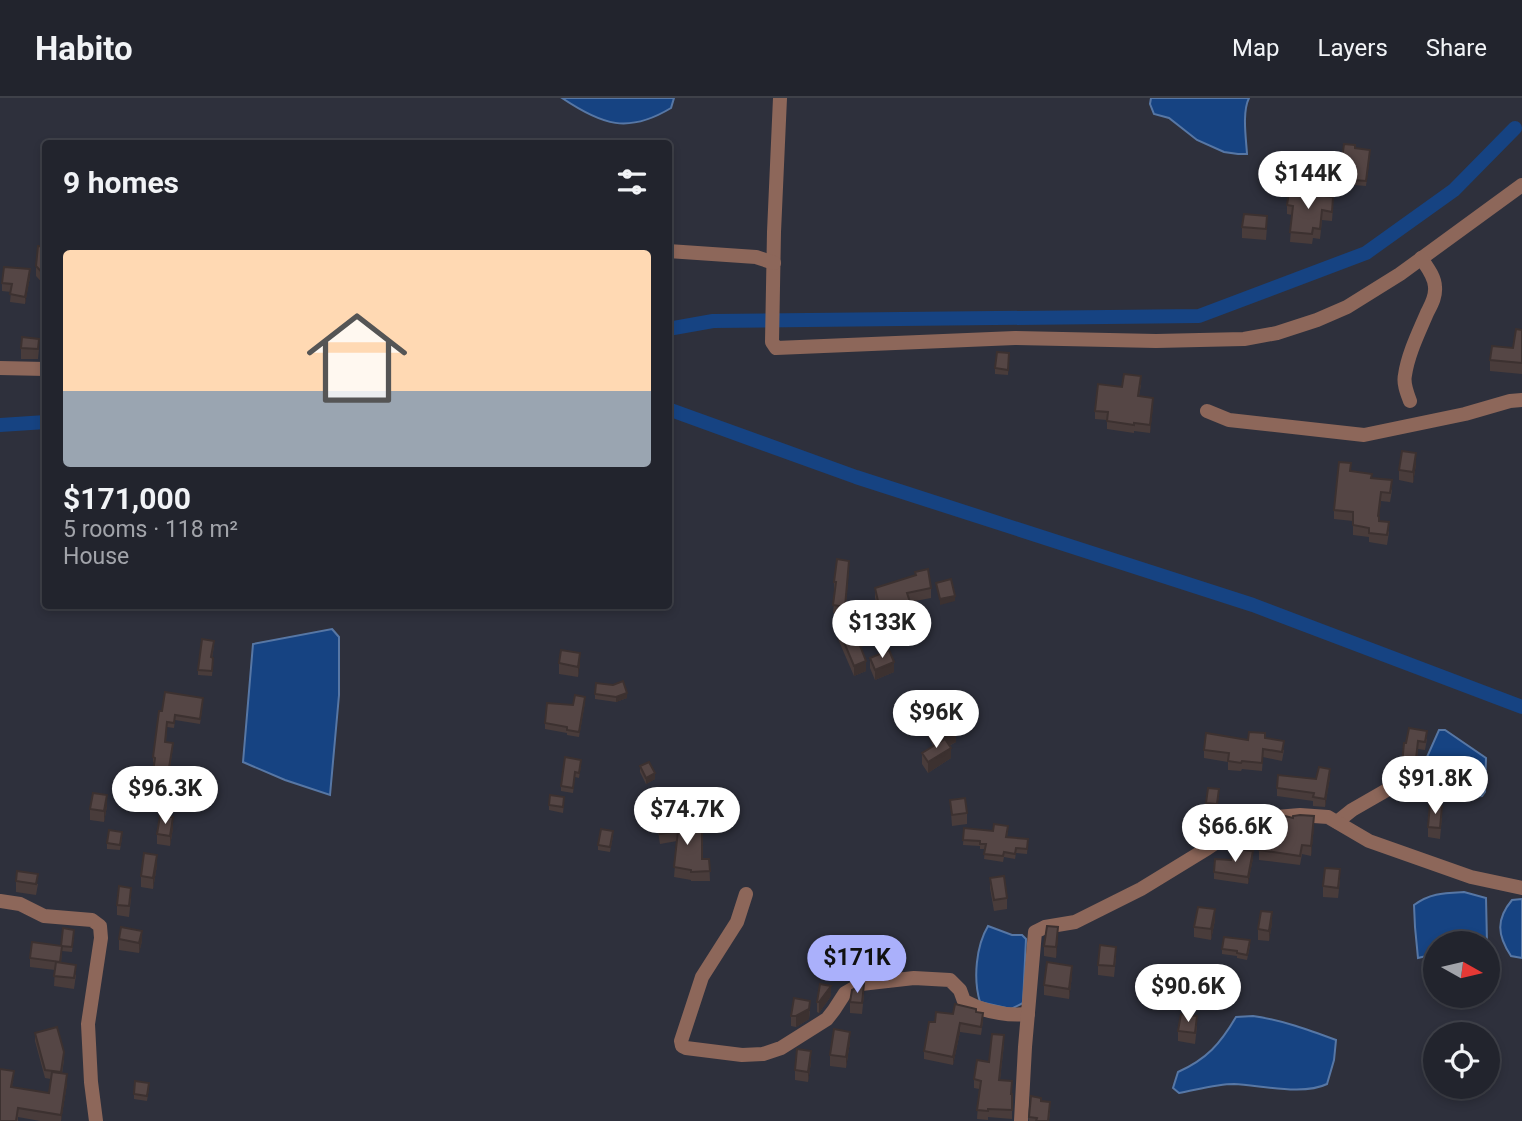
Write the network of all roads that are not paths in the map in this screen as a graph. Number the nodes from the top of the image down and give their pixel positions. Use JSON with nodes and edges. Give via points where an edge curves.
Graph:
{"nodes":[{"id":1,"x":780,"y":98,"type":"edge"},
{"id":2,"x":1522,"y":185,"type":"edge"},
{"id":3,"x":672,"y":251,"type":"edge"},
{"id":4,"x":1421,"y":258,"type":"junction"},
{"id":5,"x":774,"y":263,"type":"junction"},
{"id":6,"x":0,"y":368,"type":"edge"},
{"id":7,"x":42,"y":369,"type":"edge"},
{"id":8,"x":1522,"y":400,"type":"edge"},
{"id":9,"x":1410,"y":401,"type":"dead end"},
{"id":10,"x":1207,"y":411,"type":"dead end"},
{"id":11,"x":1399,"y":783,"type":"dead end"},
{"id":12,"x":1337,"y":822,"type":"junction"},
{"id":13,"x":1522,"y":888,"type":"edge"},
{"id":14,"x":746,"y":894,"type":"dead end"},
{"id":15,"x":0,"y":901,"type":"edge"},
{"id":16,"x":1028,"y":1014,"type":"junction"},
{"id":17,"x":96,"y":1121,"type":"edge"},
{"id":18,"x":1021,"y":1121,"type":"edge"}],
"edges":[{"from":1,"to":5,"type":"street"},
{"from":2,"to":4,"type":"street"},
{"from":3,"to":5,"type":"street","via":[[756,257]]},
{"from":4,"to":5,"type":"street","via":[[1347,307],[1278,333],[1244,338],[1014,338],[783,348],[772,342]]},
{"from":4,"to":9,"type":"street","via":[[1434,280],[1435,293],[1404,376]]},
{"from":6,"to":7,"type":"street"},
{"from":8,"to":10,"type":"street","via":[[1364,435],[1229,420]]},
{"from":11,"to":12,"type":"street"},
{"from":12,"to":13,"type":"street","via":[[1369,841],[1471,877]]},
{"from":12,"to":16,"type":"street","via":[[1300,815],[1251,819],[1141,888],[1075,922],[1035,932]]},
{"from":14,"to":16,"type":"street","via":[[737,922],[702,976],[681,1041],[686,1048],[763,1054],[827,1019],[853,988],[914,978],[950,980],[964,1001],[978,1009]]},
{"from":15,"to":17,"type":"street","via":[[20,904],[44,916],[92,919],[100,926],[88,1024]]},
{"from":16,"to":18,"type":"street"}]}
